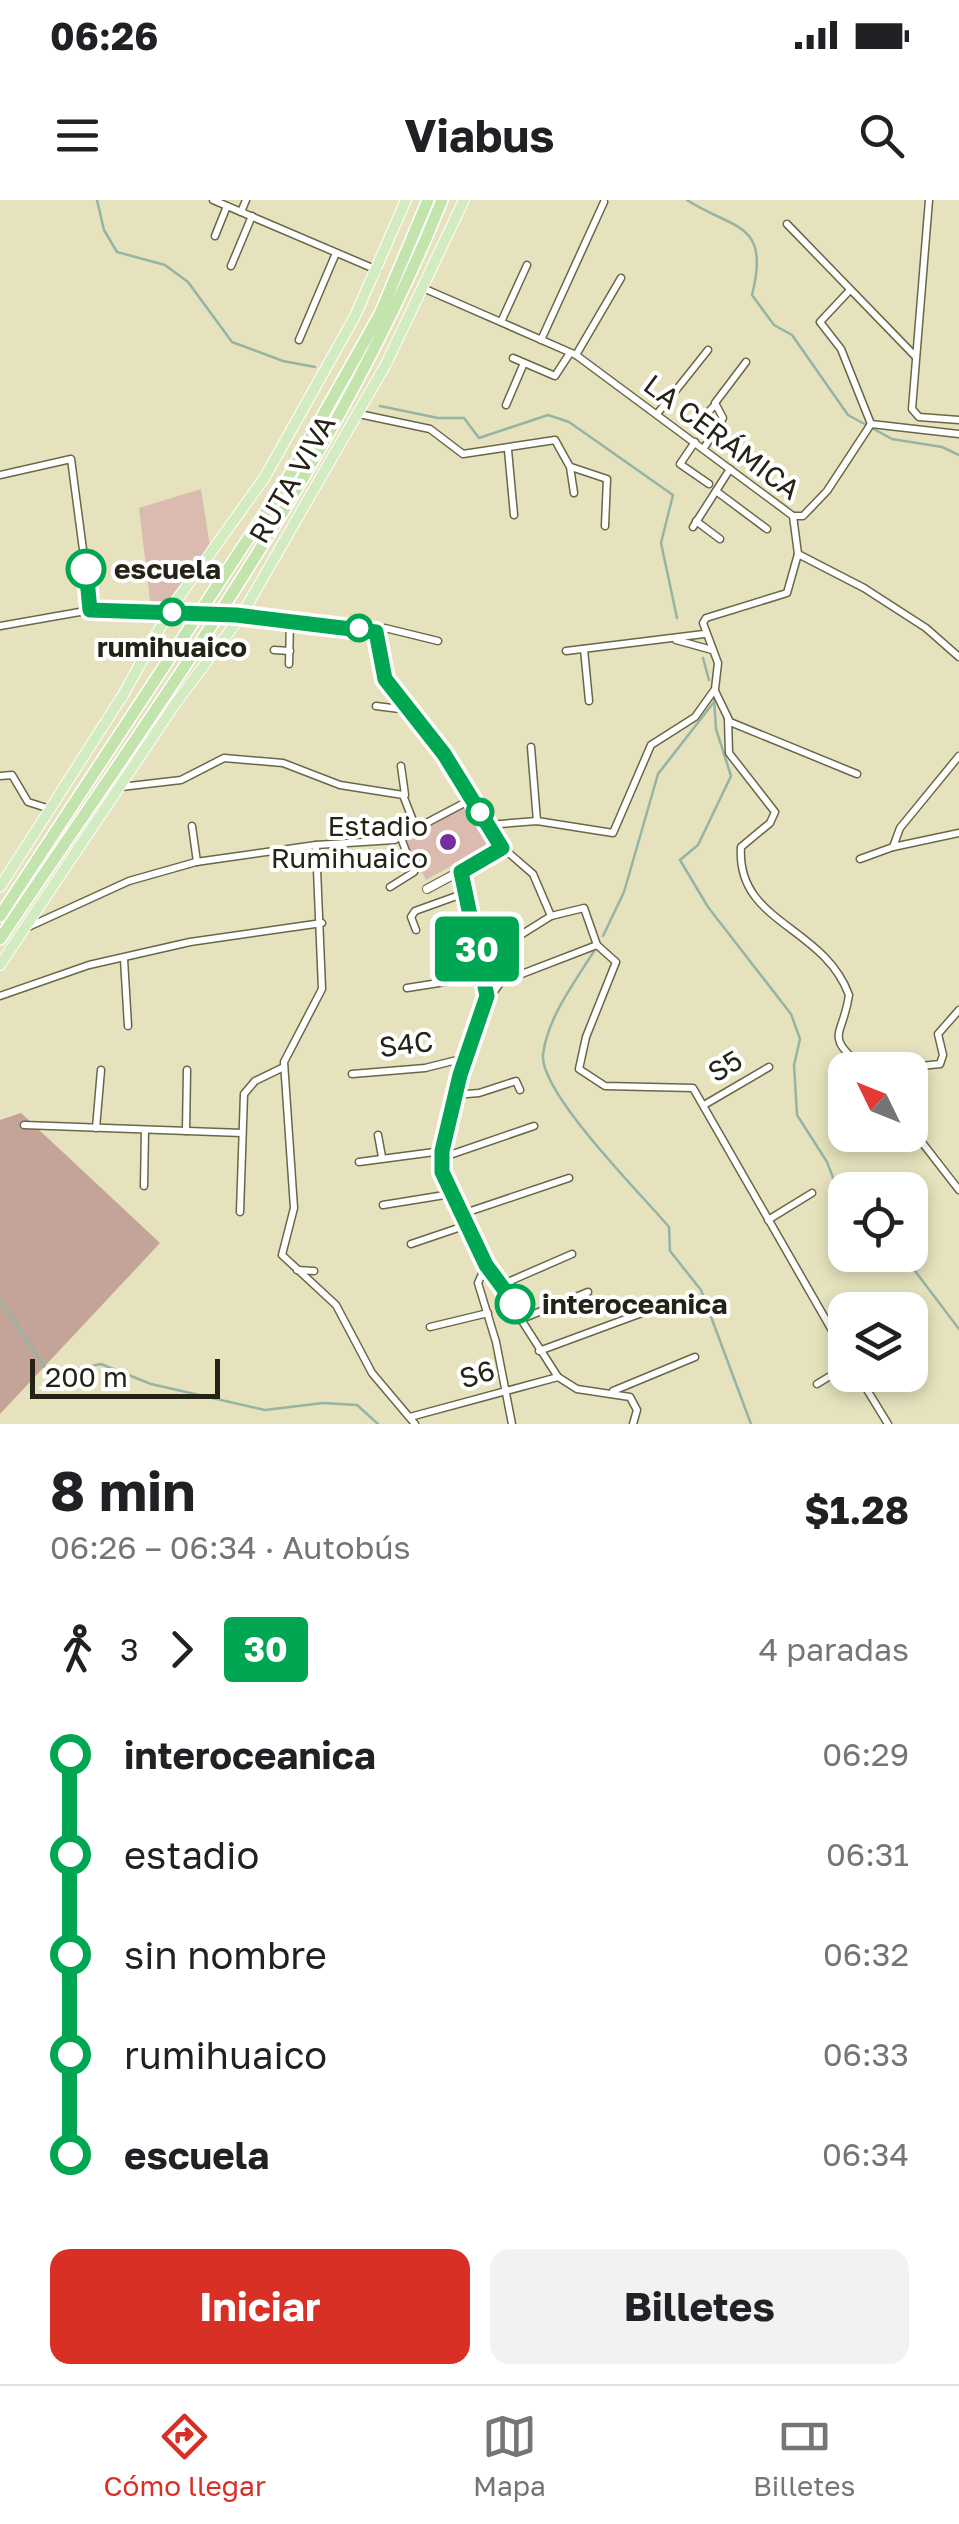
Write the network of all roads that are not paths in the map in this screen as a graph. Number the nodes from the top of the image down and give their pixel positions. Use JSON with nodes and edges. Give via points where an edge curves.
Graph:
{"nodes":[{"id":1,"x":213,"y":200,"type":"edge"},
{"id":2,"x":246,"y":200,"type":"edge"},
{"id":3,"x":406,"y":200,"type":"edge"},
{"id":4,"x":428,"y":200,"type":"edge"},
{"id":5,"x":442,"y":200,"type":"edge"},
{"id":6,"x":464,"y":200,"type":"edge"},
{"id":7,"x":929,"y":200,"type":"edge"},
{"id":8,"x":604,"y":202,"type":"edge"},
{"id":9,"x":227,"y":206,"type":"junction"},
{"id":10,"x":240,"y":212,"type":"junction"},
{"id":11,"x":252,"y":216,"type":"junction"},
{"id":12,"x":788,"y":224,"type":"dead end"},
{"id":13,"x":215,"y":236,"type":"dead end"},
{"id":14,"x":336,"y":252,"type":"junction"},
{"id":15,"x":526,"y":265,"type":"dead end"},
{"id":16,"x":231,"y":266,"type":"dead end"},
{"id":17,"x":377,"y":270,"type":"junction"},
{"id":18,"x":621,"y":278,"type":"dead end"},
{"id":19,"x":423,"y":288,"type":"junction"},
{"id":20,"x":850,"y":290,"type":"junction"},
{"id":21,"x":501,"y":322,"type":"junction"},
{"id":22,"x":299,"y":340,"type":"dead end"},
{"id":23,"x":541,"y":340,"type":"junction"},
{"id":24,"x":708,"y":350,"type":"dead end"},
{"id":25,"x":573,"y":354,"type":"junction"},
{"id":26,"x":916,"y":356,"type":"junction"},
{"id":27,"x":513,"y":358,"type":"dead end"},
{"id":28,"x":746,"y":362,"type":"dead end"},
{"id":29,"x":524,"y":363,"type":"junction"},
{"id":30,"x":366,"y":402,"type":"junction"},
{"id":31,"x":714,"y":405,"type":"junction"},
{"id":32,"x":506,"y":406,"type":"dead end"},
{"id":33,"x":359,"y":414,"type":"junction"},
{"id":34,"x":657,"y":414,"type":"junction"},
{"id":35,"x":375,"y":416,"type":"junction"},
{"id":36,"x":959,"y":420,"type":"edge"},
{"id":37,"x":699,"y":422,"type":"dead end"},
{"id":38,"x":871,"y":424,"type":"junction"},
{"id":39,"x":959,"y":434,"type":"edge"},
{"id":40,"x":695,"y":442,"type":"junction"},
{"id":41,"x":704,"y":448,"type":"junction"},
{"id":42,"x":508,"y":450,"type":"junction"},
{"id":43,"x":570,"y":467,"type":"junction"},
{"id":44,"x":730,"y":469,"type":"junction"},
{"id":45,"x":0,"y":475,"type":"edge"},
{"id":46,"x":712,"y":488,"type":"junction"},
{"id":47,"x":574,"y":493,"type":"dead end"},
{"id":48,"x":514,"y":515,"type":"dead end"},
{"id":49,"x":793,"y":516,"type":"junction"},
{"id":50,"x":605,"y":526,"type":"dead end"},
{"id":51,"x":767,"y":530,"type":"dead end"},
{"id":52,"x":720,"y":539,"type":"dead end"},
{"id":53,"x":798,"y":554,"type":"junction"},
{"id":54,"x":90,"y":610,"type":"junction"},
{"id":55,"x":171,"y":612,"type":"junction"},
{"id":56,"x":239,"y":615,"type":"junction"},
{"id":57,"x":290,"y":620,"type":"junction"},
{"id":58,"x":0,"y":626,"type":"edge"},
{"id":59,"x":376,"y":632,"type":"junction"},
{"id":60,"x":704,"y":634,"type":"junction"},
{"id":61,"x":670,"y":638,"type":"junction"},
{"id":62,"x":438,"y":642,"type":"dead end"},
{"id":63,"x":584,"y":649,"type":"junction"},
{"id":64,"x":274,"y":650,"type":"dead end"},
{"id":65,"x":712,"y":650,"type":"junction"},
{"id":66,"x":290,"y":652,"type":"junction"},
{"id":67,"x":566,"y":652,"type":"dead end"},
{"id":68,"x":959,"y":657,"type":"edge"},
{"id":69,"x":289,"y":664,"type":"dead end"},
{"id":70,"x":715,"y":690,"type":"junction"},
{"id":71,"x":589,"y":700,"type":"dead end"},
{"id":72,"x":376,"y":706,"type":"dead end"},
{"id":73,"x":410,"y":710,"type":"junction"},
{"id":74,"x":728,"y":719,"type":"junction"},
{"id":75,"x":531,"y":747,"type":"dead end"},
{"id":76,"x":959,"y":756,"type":"edge"},
{"id":77,"x":400,"y":766,"type":"dead end"},
{"id":78,"x":857,"y":774,"type":"dead end"},
{"id":79,"x":0,"y":776,"type":"edge"},
{"id":80,"x":120,"y":787,"type":"junction"},
{"id":81,"x":404,"y":796,"type":"junction"},
{"id":82,"x":472,"y":799,"type":"junction"},
{"id":83,"x":50,"y":809,"type":"junction"},
{"id":84,"x":537,"y":820,"type":"junction"},
{"id":85,"x":487,"y":825,"type":"junction"},
{"id":86,"x":192,"y":826,"type":"dead end"},
{"id":87,"x":417,"y":831,"type":"junction"},
{"id":88,"x":959,"y":833,"type":"edge"},
{"id":89,"x":401,"y":838,"type":"junction"},
{"id":90,"x":316,"y":845,"type":"junction"},
{"id":91,"x":893,"y":846,"type":"junction"},
{"id":92,"x":502,"y":848,"type":"junction"},
{"id":93,"x":860,"y":859,"type":"dead end"},
{"id":94,"x":198,"y":862,"type":"junction"},
{"id":95,"x":461,"y":872,"type":"junction"},
{"id":96,"x":0,"y":886,"type":"edge"},
{"id":97,"x":390,"y":888,"type":"dead end"},
{"id":98,"x":427,"y":889,"type":"dead end"},
{"id":99,"x":465,"y":893,"type":"junction"},
{"id":100,"x":0,"y":916,"type":"edge"},
{"id":101,"x":551,"y":916,"type":"junction"},
{"id":102,"x":322,"y":922,"type":"junction"},
{"id":103,"x":25,"y":928,"type":"junction"},
{"id":104,"x":416,"y":930,"type":"dead end"},
{"id":105,"x":0,"y":938,"type":"edge"},
{"id":106,"x":598,"y":945,"type":"junction"},
{"id":107,"x":124,"y":959,"type":"junction"},
{"id":108,"x":0,"y":965,"type":"edge"},
{"id":109,"x":483,"y":976,"type":"junction"},
{"id":110,"x":501,"y":982,"type":"junction"},
{"id":111,"x":407,"y":988,"type":"dead end"},
{"id":112,"x":0,"y":996,"type":"edge"},
{"id":113,"x":487,"y":996,"type":"junction"},
{"id":114,"x":959,"y":1010,"type":"edge"},
{"id":115,"x":128,"y":1026,"type":"dead end"},
{"id":116,"x":845,"y":1052,"type":"edge"},
{"id":117,"x":466,"y":1057,"type":"junction"},
{"id":118,"x":928,"y":1065,"type":"edge"},
{"id":119,"x":284,"y":1067,"type":"junction"},
{"id":120,"x":769,"y":1067,"type":"dead end"},
{"id":121,"x":101,"y":1070,"type":"dead end"},
{"id":122,"x":187,"y":1070,"type":"dead end"},
{"id":123,"x":352,"y":1074,"type":"dead end"},
{"id":124,"x":520,"y":1090,"type":"dead end"},
{"id":125,"x":455,"y":1096,"type":"junction"},
{"id":126,"x":704,"y":1105,"type":"junction"},
{"id":127,"x":24,"y":1126,"type":"dead end"},
{"id":128,"x":534,"y":1126,"type":"dead end"},
{"id":129,"x":96,"y":1128,"type":"junction"},
{"id":130,"x":145,"y":1130,"type":"junction"},
{"id":131,"x":186,"y":1131,"type":"junction"},
{"id":132,"x":242,"y":1133,"type":"junction"},
{"id":133,"x":378,"y":1135,"type":"dead end"},
{"id":134,"x":928,"y":1150,"type":"edge"},
{"id":135,"x":442,"y":1155,"type":"junction"},
{"id":136,"x":382,"y":1158,"type":"junction"},
{"id":137,"x":359,"y":1162,"type":"dead end"},
{"id":138,"x":570,"y":1178,"type":"dead end"},
{"id":139,"x":144,"y":1186,"type":"dead end"},
{"id":140,"x":959,"y":1190,"type":"edge"},
{"id":141,"x":812,"y":1193,"type":"dead end"},
{"id":142,"x":451,"y":1194,"type":"junction"},
{"id":143,"x":383,"y":1205,"type":"dead end"},
{"id":144,"x":240,"y":1212,"type":"dead end"},
{"id":145,"x":462,"y":1214,"type":"junction"},
{"id":146,"x":768,"y":1220,"type":"junction"},
{"id":147,"x":467,"y":1226,"type":"junction"},
{"id":148,"x":411,"y":1244,"type":"dead end"},
{"id":149,"x":572,"y":1254,"type":"dead end"},
{"id":150,"x":486,"y":1265,"type":"junction"},
{"id":151,"x":297,"y":1270,"type":"junction"},
{"id":152,"x":314,"y":1271,"type":"dead end"},
{"id":153,"x":501,"y":1286,"type":"junction"},
{"id":154,"x":588,"y":1292,"type":"dead end"},
{"id":155,"x":669,"y":1303,"type":"dead end"},
{"id":156,"x":488,"y":1313,"type":"junction"},
{"id":157,"x":524,"y":1318,"type":"junction"},
{"id":158,"x":828,"y":1321,"type":"edge"},
{"id":159,"x":430,"y":1327,"type":"dead end"},
{"id":160,"x":538,"y":1351,"type":"junction"},
{"id":161,"x":695,"y":1357,"type":"dead end"},
{"id":162,"x":558,"y":1377,"type":"junction"},
{"id":163,"x":828,"y":1377,"type":"edge"},
{"id":164,"x":817,"y":1384,"type":"dead end"},
{"id":165,"x":502,"y":1389,"type":"junction"},
{"id":166,"x":610,"y":1392,"type":"junction"},
{"id":167,"x":868,"y":1392,"type":"edge"},
{"id":168,"x":412,"y":1421,"type":"edge"},
{"id":169,"x":512,"y":1424,"type":"edge"},
{"id":170,"x":633,"y":1424,"type":"edge"},
{"id":171,"x":888,"y":1424,"type":"edge"}],
"edges":[{"from":1,"to":9,"type":"street"},
{"from":2,"to":10,"type":"street"},
{"from":3,"to":17,"type":"main road","name":"RUTA VIVA"},
{"from":4,"to":100,"type":"highway","name":"RUTA VIVA","via":[[380,314],[286,481]]},
{"from":5,"to":105,"type":"highway","name":"RUTA VIVA","via":[[338,417],[200,641]]},
{"from":6,"to":19,"type":"main road","name":"RUTA VIVA"},
{"from":7,"to":26,"type":"street"},
{"from":8,"to":23,"type":"street"},
{"from":9,"to":10,"type":"street"},
{"from":9,"to":13,"type":"street"},
{"from":10,"to":11,"type":"street"},
{"from":11,"to":14,"type":"street"},
{"from":11,"to":16,"type":"street"},
{"from":12,"to":20,"type":"street"},
{"from":14,"to":17,"type":"street"},
{"from":14,"to":22,"type":"street"},
{"from":15,"to":21,"type":"street"},
{"from":17,"to":55,"type":"main road","name":"RUTA VIVA","via":[[265,477]]},
{"from":18,"to":25,"type":"street"},
{"from":19,"to":21,"type":"street","name":"LA CERÁMICA"},
{"from":19,"to":30,"type":"main road","name":"RUTA VIVA"},
{"from":20,"to":26,"type":"street"},
{"from":20,"to":38,"type":"street","via":[[820,322],[841,349]]},
{"from":21,"to":23,"type":"street","name":"LA CERÁMICA"},
{"from":23,"to":25,"type":"street","name":"LA CERÁMICA"},
{"from":24,"to":34,"type":"street"},
{"from":25,"to":29,"type":"street","via":[[555,376]]},
{"from":25,"to":34,"type":"street","name":"LA CERÁMICA"},
{"from":26,"to":36,"type":"street","via":[[916,415]]},
{"from":27,"to":29,"type":"street"},
{"from":28,"to":31,"type":"street"},
{"from":29,"to":32,"type":"street"},
{"from":30,"to":33,"type":"main road","name":"RUTA VIVA"},
{"from":30,"to":35,"type":"street"},
{"from":31,"to":37,"type":"street"},
{"from":31,"to":41,"type":"street","via":[[724,418]]},
{"from":33,"to":35,"type":"street"},
{"from":33,"to":56,"type":"main road","name":"RUTA VIVA"},
{"from":34,"to":40,"type":"street","name":"LA CERÁMICA"},
{"from":35,"to":42,"type":"street","via":[[430,429],[462,454]]},
{"from":38,"to":39,"type":"street"},
{"from":38,"to":49,"type":"street","via":[[827,491],[803,516]]},
{"from":40,"to":41,"type":"street","name":"LA CERÁMICA"},
{"from":40,"to":46,"type":"street","via":[[680,464]]},
{"from":41,"to":44,"type":"street","name":"LA CERÁMICA"},
{"from":42,"to":43,"type":"street","via":[[555,440]]},
{"from":42,"to":48,"type":"street"},
{"from":43,"to":47,"type":"street"},
{"from":43,"to":50,"type":"street","via":[[608,479]]},
{"from":44,"to":46,"type":"street"},
{"from":44,"to":49,"type":"street","name":"LA CERÁMICA"},
{"from":45,"to":54,"type":"street","via":[[71,459]]},
{"from":46,"to":51,"type":"street"},
{"from":46,"to":52,"type":"street","via":[[694,524]]},
{"from":49,"to":53,"type":"street","name":"LA CERÁMICA"},
{"from":53,"to":60,"type":"street","via":[[786,593],[706,618]]},
{"from":53,"to":68,"type":"street","via":[[864,588]]},
{"from":54,"to":55,"type":"street"},
{"from":54,"to":58,"type":"street"},
{"from":55,"to":56,"type":"street","bridge":true},
{"from":55,"to":83,"type":"main road","name":"RUTA VIVA"},
{"from":56,"to":57,"type":"street"},
{"from":56,"to":80,"type":"main road","name":"RUTA VIVA"},
{"from":57,"to":59,"type":"street"},
{"from":57,"to":66,"type":"street"},
{"from":59,"to":62,"type":"street","via":[[385,628]]},
{"from":59,"to":73,"type":"street","via":[[385,679]]},
{"from":60,"to":61,"type":"street"},
{"from":60,"to":65,"type":"street"},
{"from":61,"to":63,"type":"street"},
{"from":61,"to":65,"type":"street"},
{"from":63,"to":67,"type":"street"},
{"from":63,"to":71,"type":"street"},
{"from":64,"to":66,"type":"street"},
{"from":65,"to":70,"type":"street","via":[[719,672]]},
{"from":66,"to":69,"type":"street"},
{"from":70,"to":74,"type":"street"},
{"from":70,"to":84,"type":"street","via":[[695,717],[651,745],[614,833]]},
{"from":72,"to":73,"type":"street"},
{"from":73,"to":82,"type":"street"},
{"from":74,"to":78,"type":"street"},
{"from":74,"to":116,"type":"street","via":[[729,753],[775,812],[741,847],[749,894],[836,968],[848,994],[838,1025]]},
{"from":75,"to":84,"type":"street"},
{"from":76,"to":91,"type":"street"},
{"from":77,"to":81,"type":"street"},
{"from":79,"to":83,"type":"street","via":[[12,775],[28,802]]},
{"from":80,"to":81,"type":"street","via":[[180,780],[224,758],[283,762],[340,786]]},
{"from":80,"to":103,"type":"main road","name":"RUTA VIVA"},
{"from":81,"to":87,"type":"street"},
{"from":82,"to":85,"type":"street"},
{"from":82,"to":87,"type":"street"},
{"from":83,"to":96,"type":"main road","name":"RUTA VIVA"},
{"from":84,"to":85,"type":"street"},
{"from":85,"to":92,"type":"street"},
{"from":86,"to":94,"type":"street"},
{"from":87,"to":89,"type":"street"},
{"from":88,"to":91,"type":"street"},
{"from":89,"to":90,"type":"street"},
{"from":89,"to":97,"type":"street","via":[[414,872]]},
{"from":90,"to":94,"type":"street"},
{"from":90,"to":102,"type":"street"},
{"from":91,"to":93,"type":"street"},
{"from":92,"to":95,"type":"street"},
{"from":92,"to":101,"type":"street","via":[[533,874]]},
{"from":94,"to":103,"type":"street","via":[[129,881]]},
{"from":95,"to":98,"type":"street"},
{"from":95,"to":99,"type":"street"},
{"from":99,"to":104,"type":"street","via":[[415,911]]},
{"from":99,"to":109,"type":"street"},
{"from":101,"to":106,"type":"street","via":[[584,908]]},
{"from":101,"to":110,"type":"street","via":[[519,936]]},
{"from":102,"to":107,"type":"street"},
{"from":102,"to":119,"type":"street","via":[[322,990]]},
{"from":103,"to":108,"type":"main road","name":"RUTA VIVA"},
{"from":106,"to":110,"type":"street"},
{"from":106,"to":126,"type":"street","via":[[616,962],[579,1069],[616,1088],[693,1088]]},
{"from":107,"to":112,"type":"street"},
{"from":107,"to":115,"type":"street"},
{"from":109,"to":111,"type":"street"},
{"from":109,"to":113,"type":"street"},
{"from":110,"to":113,"type":"street"},
{"from":113,"to":117,"type":"street"},
{"from":114,"to":118,"type":"street","via":[[937,1038],[940,1064]]},
{"from":117,"to":123,"type":"street","name":"S4C"},
{"from":117,"to":125,"type":"street"},
{"from":119,"to":132,"type":"street","via":[[244,1094]]},
{"from":119,"to":151,"type":"street","via":[[294,1208],[282,1255]]},
{"from":120,"to":126,"type":"street","name":"S5"},
{"from":121,"to":129,"type":"street"},
{"from":122,"to":131,"type":"street"},
{"from":124,"to":125,"type":"street","via":[[516,1082]]},
{"from":125,"to":135,"type":"street"},
{"from":126,"to":146,"type":"street"},
{"from":127,"to":129,"type":"street"},
{"from":128,"to":135,"type":"street"},
{"from":129,"to":130,"type":"street"},
{"from":130,"to":131,"type":"street"},
{"from":130,"to":139,"type":"street"},
{"from":131,"to":132,"type":"street"},
{"from":132,"to":144,"type":"street"},
{"from":133,"to":136,"type":"street"},
{"from":134,"to":140,"type":"street"},
{"from":135,"to":136,"type":"street"},
{"from":135,"to":142,"type":"street"},
{"from":136,"to":137,"type":"street"},
{"from":138,"to":145,"type":"street"},
{"from":141,"to":146,"type":"street"},
{"from":142,"to":143,"type":"street"},
{"from":142,"to":145,"type":"street"},
{"from":145,"to":147,"type":"street"},
{"from":146,"to":158,"type":"street"},
{"from":147,"to":148,"type":"street"},
{"from":147,"to":150,"type":"street"},
{"from":149,"to":153,"type":"street"},
{"from":150,"to":153,"type":"street"},
{"from":150,"to":156,"type":"street","via":[[478,1283]]},
{"from":151,"to":152,"type":"street"},
{"from":151,"to":168,"type":"street","via":[[336,1305],[372,1373]]},
{"from":153,"to":157,"type":"street"},
{"from":154,"to":157,"type":"street"},
{"from":155,"to":160,"type":"street"},
{"from":156,"to":159,"type":"street"},
{"from":156,"to":165,"type":"street"},
{"from":157,"to":160,"type":"street"},
{"from":160,"to":162,"type":"street"},
{"from":161,"to":166,"type":"street"},
{"from":162,"to":165,"type":"street","name":"S6"},
{"from":162,"to":166,"type":"street","via":[[578,1389]]},
{"from":163,"to":164,"type":"street"},
{"from":165,"to":168,"type":"street","name":"S6"},
{"from":165,"to":169,"type":"street"},
{"from":166,"to":170,"type":"street","via":[[636,1402]]},
{"from":167,"to":171,"type":"street"}]}
